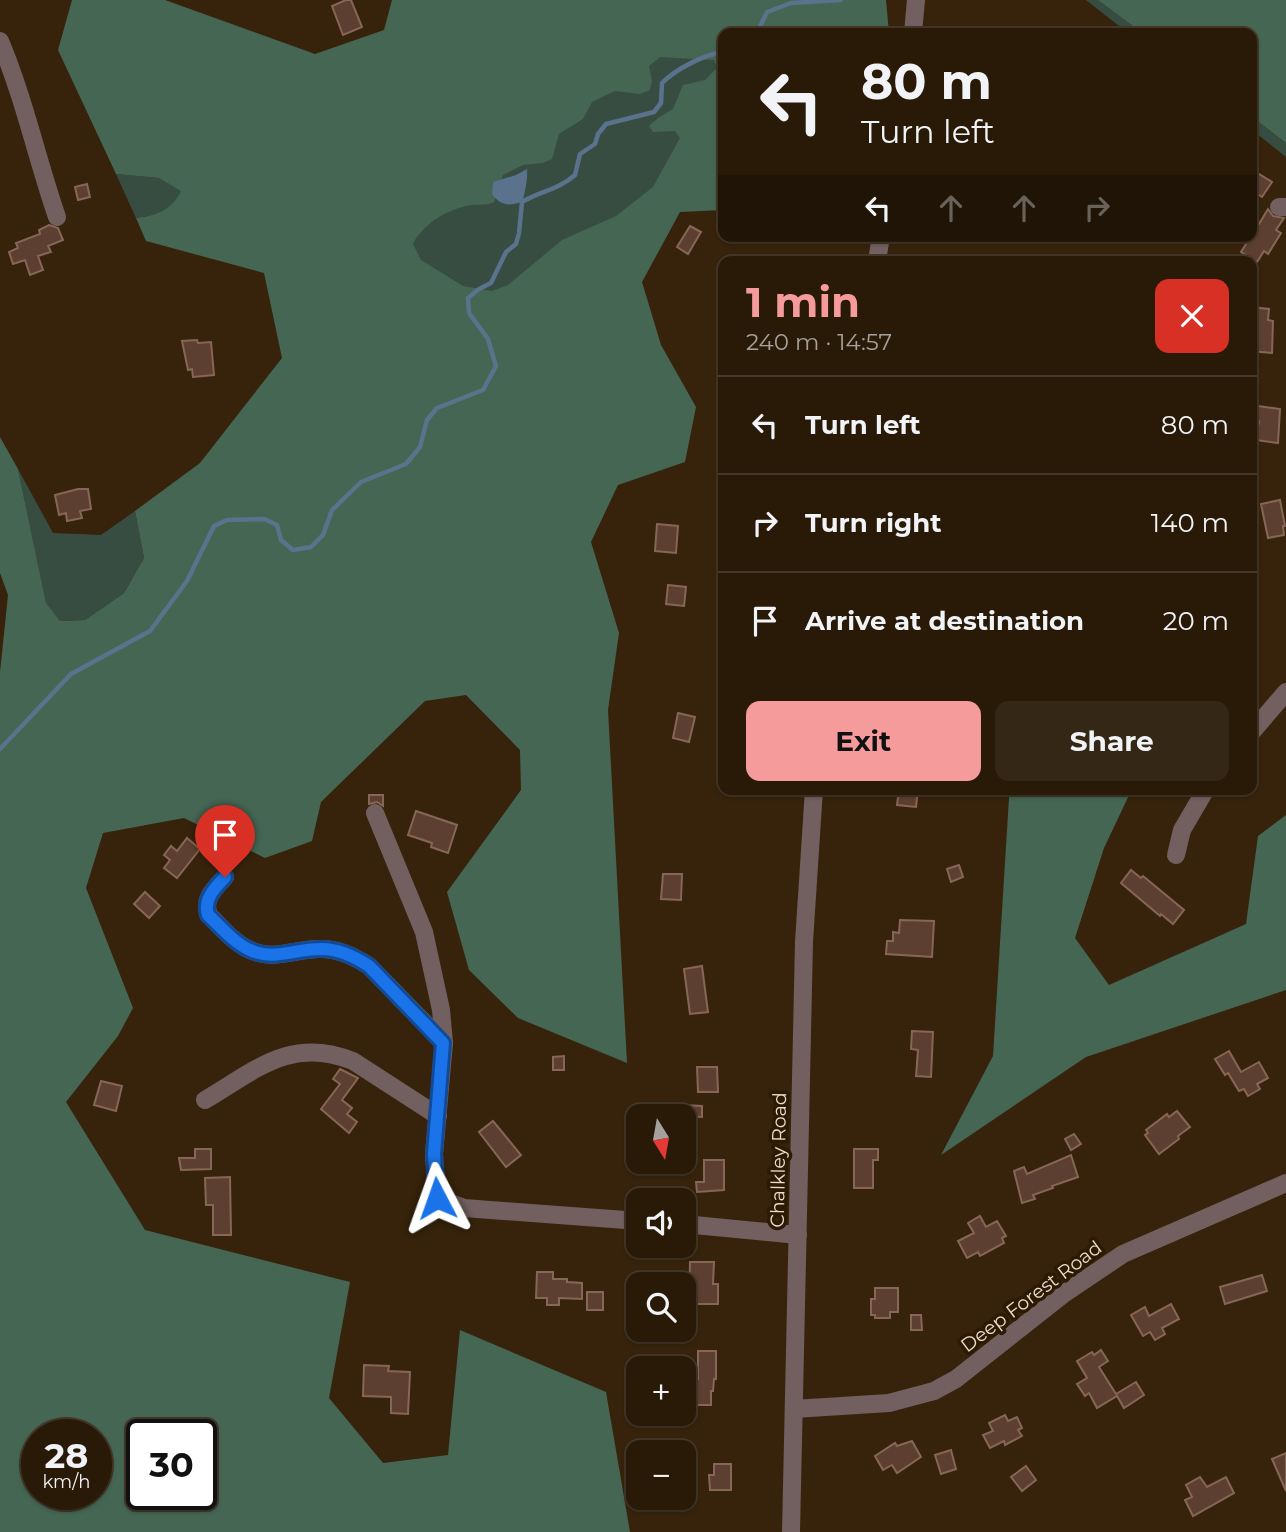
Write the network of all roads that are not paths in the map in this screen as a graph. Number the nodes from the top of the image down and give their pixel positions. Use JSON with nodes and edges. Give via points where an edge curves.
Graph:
{"nodes":[{"id":1,"x":916,"y":0,"type":"edge"},
{"id":2,"x":913,"y":28,"type":"edge"},
{"id":3,"x":0,"y":41,"type":"edge"},
{"id":4,"x":57,"y":217,"type":"dead end"},
{"id":5,"x":1286,"y":692,"type":"edge"},
{"id":6,"x":1257,"y":726,"type":"edge"},
{"id":7,"x":814,"y":795,"type":"edge"},
{"id":8,"x":1202,"y":795,"type":"edge"},
{"id":9,"x":375,"y":813,"type":"dead end"},
{"id":10,"x":1176,"y":855,"type":"dead end"},
{"id":11,"x":225,"y":877,"type":"dead end"},
{"id":12,"x":443,"y":1043,"type":"junction"},
{"id":13,"x":205,"y":1100,"type":"dead end"},
{"id":14,"x":438,"y":1116,"type":"junction"},
{"id":15,"x":1286,"y":1183,"type":"edge"},
{"id":16,"x":626,"y":1220,"type":"edge"},
{"id":17,"x":696,"y":1225,"type":"edge"},
{"id":18,"x":798,"y":1235,"type":"junction"},
{"id":19,"x":794,"y":1409,"type":"junction"},
{"id":20,"x":791,"y":1532,"type":"edge"}],
"edges":[{"from":1,"to":2,"type":"street"},
{"from":3,"to":4,"type":"street"},
{"from":5,"to":6,"type":"street"},
{"from":7,"to":18,"type":"street","name":"Chalkley Road","via":[[806,888]]},
{"from":8,"to":10,"type":"street","via":[[1182,830]]},
{"from":9,"to":12,"type":"street","via":[[424,932],[441,1010]]},
{"from":11,"to":12,"type":"street","via":[[206,901],[206,908],[241,945],[276,955],[330,949],[359,959]]},
{"from":12,"to":14,"type":"street"},
{"from":13,"to":14,"type":"street","via":[[272,1060],[317,1051],[353,1061]]},
{"from":14,"to":16,"type":"street","via":[[434,1154],[437,1198],[464,1208]]},
{"from":15,"to":19,"type":"street","name":"Deep Forest Road","via":[[1123,1254],[934,1391],[889,1403]]},
{"from":17,"to":18,"type":"street"},
{"from":18,"to":19,"type":"street","name":"Chalkley Road"},
{"from":19,"to":20,"type":"street","name":"Chalkley Road"}]}
